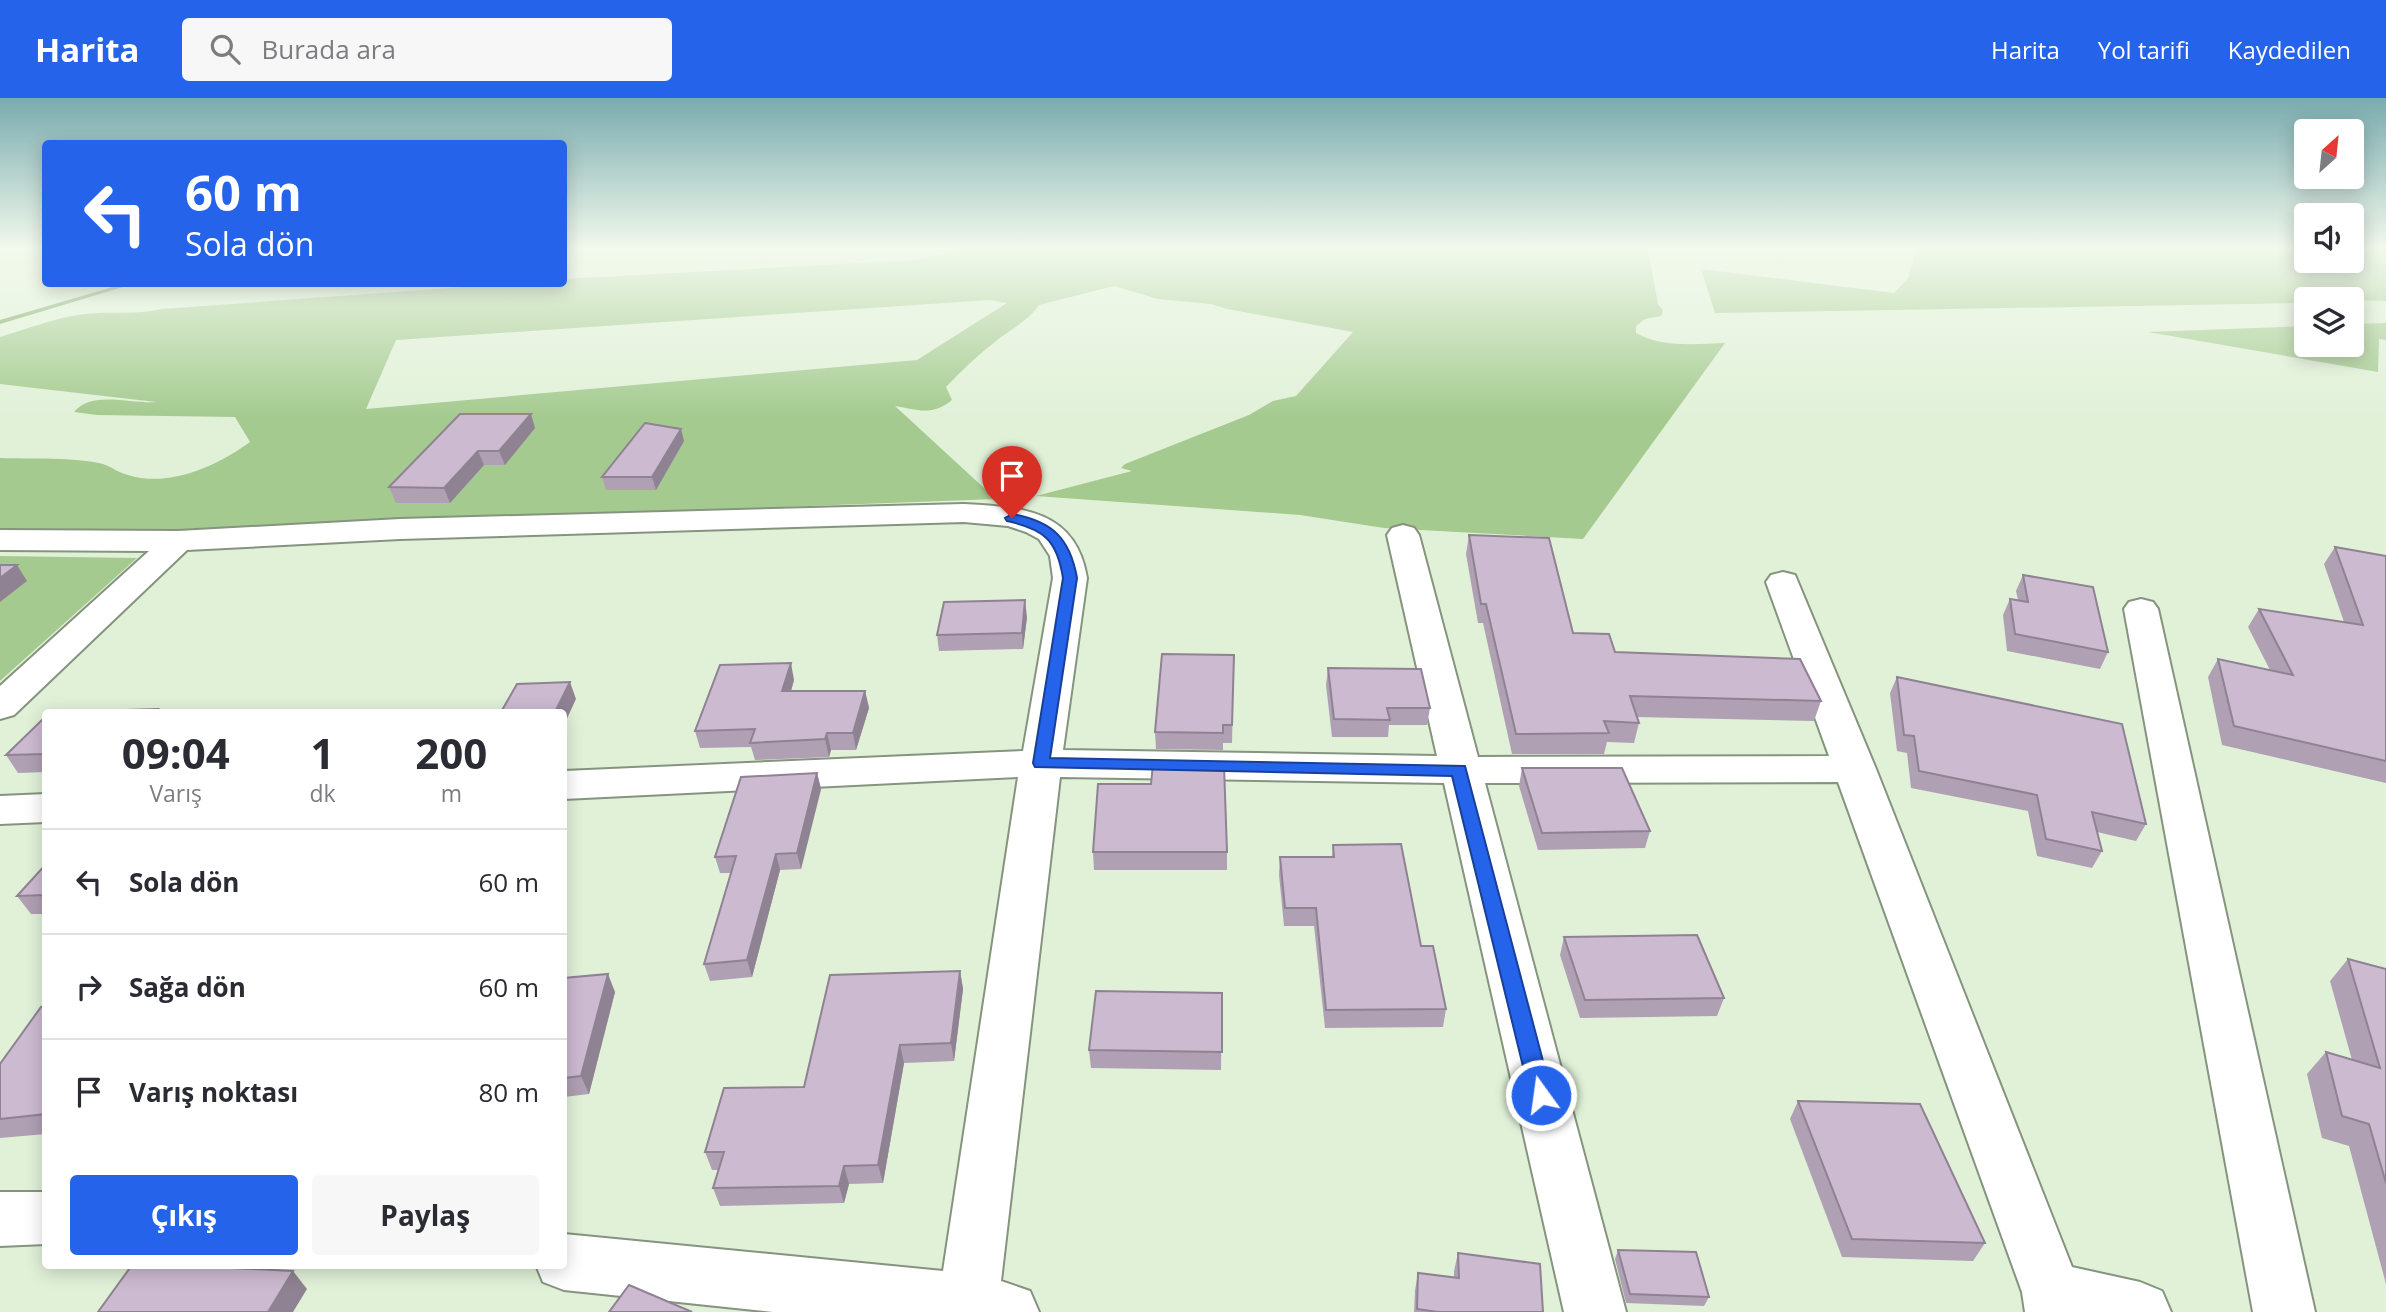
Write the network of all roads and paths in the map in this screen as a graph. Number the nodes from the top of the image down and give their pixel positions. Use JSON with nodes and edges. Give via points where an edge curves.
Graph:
{"nodes":[{"id":1,"x":1403,"y":535,"type":"dead end"},
{"id":2,"x":0,"y":540,"type":"edge"},
{"id":3,"x":178,"y":541,"type":"junction"},
{"id":4,"x":1783,"y":582,"type":"dead end"},
{"id":5,"x":2141,"y":609,"type":"dead end"},
{"id":6,"x":0,"y":707,"type":"edge"},
{"id":7,"x":1041,"y":763,"type":"junction"},
{"id":8,"x":1856,"y":769,"type":"junction"},
{"id":9,"x":1459,"y":770,"type":"junction"},
{"id":10,"x":567,"y":785,"type":"edge"},
{"id":11,"x":42,"y":808,"type":"edge"},
{"id":12,"x":0,"y":810,"type":"edge"},
{"id":13,"x":42,"y":1218,"type":"edge"},
{"id":14,"x":0,"y":1219,"type":"edge"},
{"id":15,"x":567,"y":1262,"type":"edge"},
{"id":16,"x":2054,"y":1302,"type":"edge"},
{"id":17,"x":979,"y":1309,"type":"edge"},
{"id":18,"x":1595,"y":1312,"type":"edge"},
{"id":19,"x":2140,"y":1312,"type":"edge"},
{"id":20,"x":2284,"y":1312,"type":"edge"}],
"edges":[{"from":1,"to":9,"type":"street"},
{"from":2,"to":3,"type":"street"},
{"from":3,"to":6,"type":"street"},
{"from":3,"to":7,"type":"street","via":[[400,529],[964,513],[1030,521],[1053,536],[1066,553],[1070,578]]},
{"from":4,"to":8,"type":"street"},
{"from":5,"to":20,"type":"street"},
{"from":7,"to":9,"type":"street"},
{"from":7,"to":10,"type":"street"},
{"from":7,"to":17,"type":"street"},
{"from":8,"to":9,"type":"street"},
{"from":8,"to":16,"type":"street"},
{"from":9,"to":18,"type":"street"},
{"from":11,"to":12,"type":"street"},
{"from":13,"to":14,"type":"street"},
{"from":15,"to":17,"type":"street"},
{"from":16,"to":19,"type":"street"}]}
